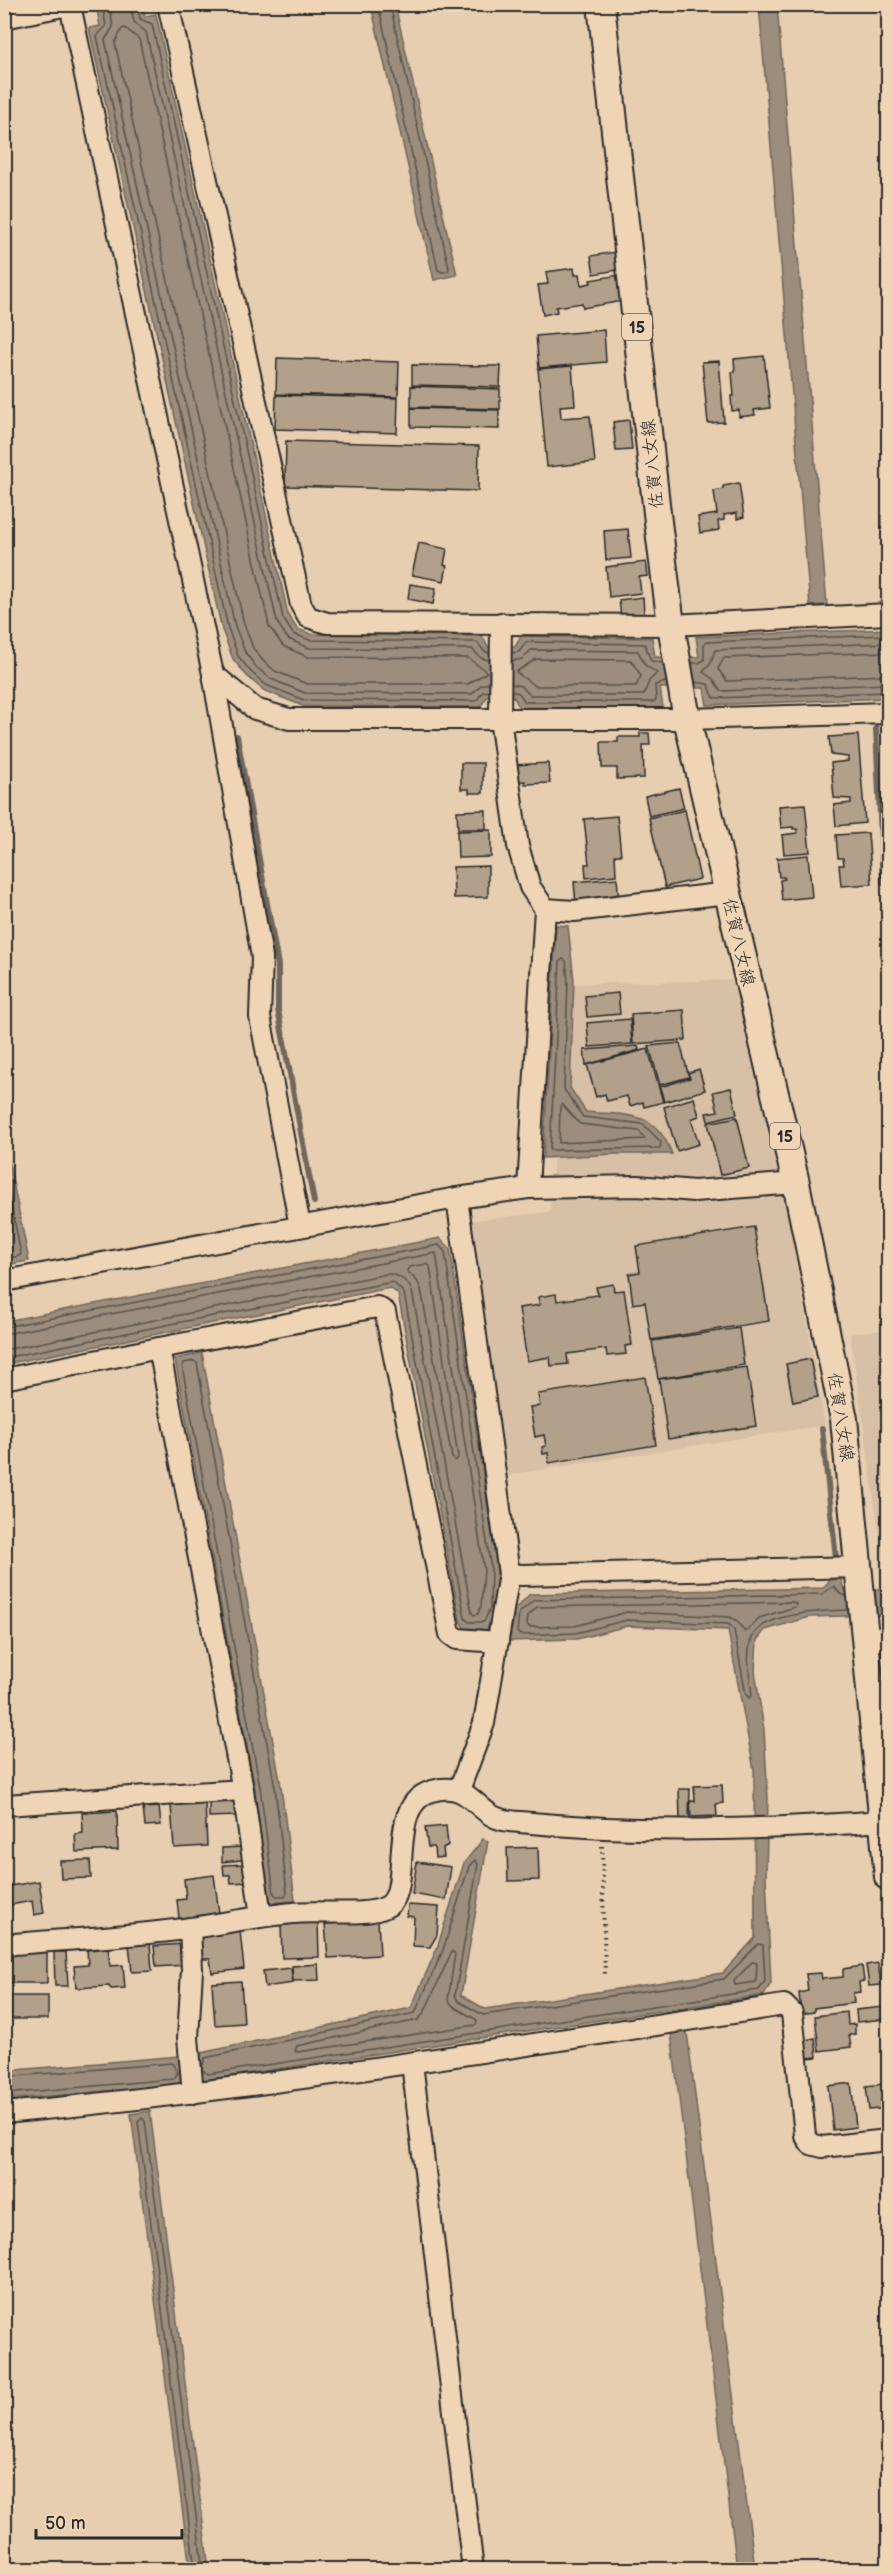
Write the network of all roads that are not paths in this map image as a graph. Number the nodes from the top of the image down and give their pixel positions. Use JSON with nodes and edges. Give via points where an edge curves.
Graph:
{"nodes":[{"id":1,"x":168,"y":4,"type":"edge"},
{"id":2,"x":601,"y":4,"type":"edge"},
{"id":3,"x":71,"y":5,"type":"edge"},
{"id":4,"x":4,"y":18,"type":"edge"},
{"id":5,"x":888,"y":614,"type":"edge"},
{"id":6,"x":501,"y":623,"type":"junction"},
{"id":7,"x":671,"y":625,"type":"junction"},
{"id":8,"x":213,"y":674,"type":"junction"},
{"id":9,"x":888,"y":713,"type":"edge"},
{"id":10,"x":500,"y":719,"type":"junction"},
{"id":11,"x":687,"y":719,"type":"junction"},
{"id":12,"x":728,"y":893,"type":"junction"},
{"id":13,"x":545,"y":909,"type":"junction"},
{"id":14,"x":796,"y":1183,"type":"junction"},
{"id":15,"x":528,"y":1188,"type":"junction"},
{"id":16,"x":457,"y":1198,"type":"junction"},
{"id":17,"x":300,"y":1226,"type":"junction"},
{"id":18,"x":4,"y":1281,"type":"edge"},
{"id":19,"x":159,"y":1348,"type":"junction"},
{"id":20,"x":4,"y":1379,"type":"edge"},
{"id":21,"x":509,"y":1574,"type":"junction"},
{"id":22,"x":860,"y":1575,"type":"junction"},
{"id":23,"x":873,"y":1632,"type":"edge"},
{"id":24,"x":498,"y":1642,"type":"junction"},
{"id":25,"x":243,"y":1790,"type":"junction"},
{"id":26,"x":459,"y":1790,"type":"junction"},
{"id":27,"x":4,"y":1805,"type":"edge"},
{"id":28,"x":884,"y":1821,"type":"junction"},
{"id":29,"x":888,"y":1877,"type":"edge"},
{"id":30,"x":261,"y":1916,"type":"junction"},
{"id":31,"x":190,"y":1928,"type":"junction"},
{"id":32,"x":4,"y":1945,"type":"edge"},
{"id":33,"x":412,"y":2062,"type":"junction"},
{"id":34,"x":192,"y":2079,"type":"junction"},
{"id":35,"x":4,"y":2113,"type":"edge"},
{"id":36,"x":888,"y":2140,"type":"edge"},
{"id":37,"x":472,"y":2570,"type":"edge"}],
"edges":[{"from":1,"to":6,"type":"street","via":[[301,605],[308,617],[327,622]]},
{"from":2,"to":7,"type":"main road","name":"佐賀八女線","number":"15"},
{"from":3,"to":4,"type":"street"},
{"from":3,"to":8,"type":"street"},
{"from":5,"to":7,"type":"street"},
{"from":6,"to":7,"type":"street"},
{"from":6,"to":10,"type":"street"},
{"from":7,"to":11,"type":"main road","name":"佐賀八女線","number":"15"},
{"from":8,"to":10,"type":"street","via":[[255,709],[289,719]]},
{"from":8,"to":17,"type":"street","via":[[262,957],[260,1017]]},
{"from":9,"to":11,"type":"street"},
{"from":10,"to":11,"type":"street"},
{"from":10,"to":13,"type":"street","via":[[518,846],[530,887]]},
{"from":11,"to":12,"type":"main road","name":"佐賀八女線","number":"15"},
{"from":12,"to":13,"type":"street","via":[[574,911]]},
{"from":12,"to":14,"type":"main road","name":"佐賀八女線","number":"15"},
{"from":13,"to":15,"type":"street"},
{"from":14,"to":15,"type":"street","via":[[694,1191],[638,1186]]},
{"from":14,"to":22,"type":"main road","name":"佐賀八女線","number":"15","via":[[844,1419]]},
{"from":15,"to":16,"type":"street"},
{"from":16,"to":17,"type":"street"},
{"from":16,"to":21,"type":"street"},
{"from":17,"to":18,"type":"street"},
{"from":19,"to":20,"type":"street"},
{"from":19,"to":24,"type":"street","via":[[377,1308],[385,1312],[450,1634],[457,1639]]},
{"from":19,"to":25,"type":"street"},
{"from":21,"to":22,"type":"street"},
{"from":21,"to":24,"type":"street"},
{"from":22,"to":23,"type":"main road","name":"佐賀八女線","number":"15"},
{"from":23,"to":28,"type":"main road","name":"佐賀八女線","number":"15"},
{"from":24,"to":26,"type":"street","via":[[484,1723]]},
{"from":25,"to":27,"type":"street"},
{"from":25,"to":30,"type":"street"},
{"from":26,"to":28,"type":"street","via":[[504,1821],[699,1831]]},
{"from":26,"to":30,"type":"street","via":[[428,1792],[412,1803],[405,1826],[397,1894],[389,1906],[375,1911]]},
{"from":28,"to":29,"type":"main road","name":"佐賀八女線","number":"15"},
{"from":30,"to":31,"type":"street"},
{"from":31,"to":32,"type":"street"},
{"from":31,"to":34,"type":"street","via":[[188,2038]]},
{"from":33,"to":34,"type":"street"},
{"from":33,"to":36,"type":"street","via":[[784,2005],[792,2013],[805,2135],[811,2144],[822,2147]]},
{"from":33,"to":37,"type":"street"},
{"from":34,"to":35,"type":"street","via":[[127,2102]]}]}
